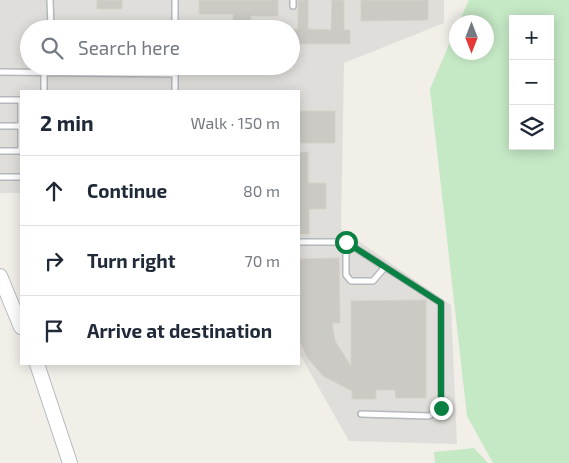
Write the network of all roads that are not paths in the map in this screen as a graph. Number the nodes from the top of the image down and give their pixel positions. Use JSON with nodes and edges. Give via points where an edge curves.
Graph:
{"nodes":[{"id":1,"x":50,"y":0,"type":"edge"},
{"id":2,"x":174,"y":0,"type":"edge"},
{"id":3,"x":50,"y":20,"type":"edge"},
{"id":4,"x":174,"y":20,"type":"edge"},
{"id":5,"x":0,"y":72,"type":"edge"},
{"id":6,"x":20,"y":72,"type":"edge"},
{"id":7,"x":44,"y":75,"type":"edge"},
{"id":8,"x":174,"y":75,"type":"edge"},
{"id":9,"x":44,"y":90,"type":"edge"},
{"id":10,"x":174,"y":90,"type":"edge"},
{"id":11,"x":0,"y":100,"type":"edge"},
{"id":12,"x":20,"y":100,"type":"edge"},
{"id":13,"x":0,"y":126,"type":"edge"},
{"id":14,"x":20,"y":126,"type":"edge"},
{"id":15,"x":0,"y":151,"type":"edge"},
{"id":16,"x":20,"y":151,"type":"edge"},
{"id":17,"x":0,"y":178,"type":"edge"},
{"id":18,"x":20,"y":178,"type":"edge"},
{"id":19,"x":300,"y":242,"type":"edge"},
{"id":20,"x":346,"y":242,"type":"junction"},
{"id":21,"x":385,"y":267,"type":"junction"},
{"id":22,"x":0,"y":276,"type":"edge"},
{"id":23,"x":20,"y":325,"type":"edge"},
{"id":24,"x":37,"y":365,"type":"edge"},
{"id":25,"x":361,"y":414,"type":"dead end"},
{"id":26,"x":70,"y":463,"type":"edge"}],
"edges":[{"from":1,"to":3,"type":"lane"},
{"from":2,"to":4,"type":"lane"},
{"from":5,"to":6,"type":"lane"},
{"from":7,"to":9,"type":"lane"},
{"from":8,"to":10,"type":"lane"},
{"from":11,"to":12,"type":"lane"},
{"from":13,"to":14,"type":"lane"},
{"from":15,"to":16,"type":"lane"},
{"from":17,"to":18,"type":"lane"},
{"from":19,"to":20,"type":"lane"},
{"from":20,"to":21,"type":"lane"},
{"from":20,"to":21,"type":"lane","via":[[346,275],[351,281],[373,281]]},
{"from":21,"to":25,"type":"lane","via":[[441,303],[441,408],[429,416]]},
{"from":22,"to":23,"type":"street"},
{"from":24,"to":26,"type":"street"}]}
